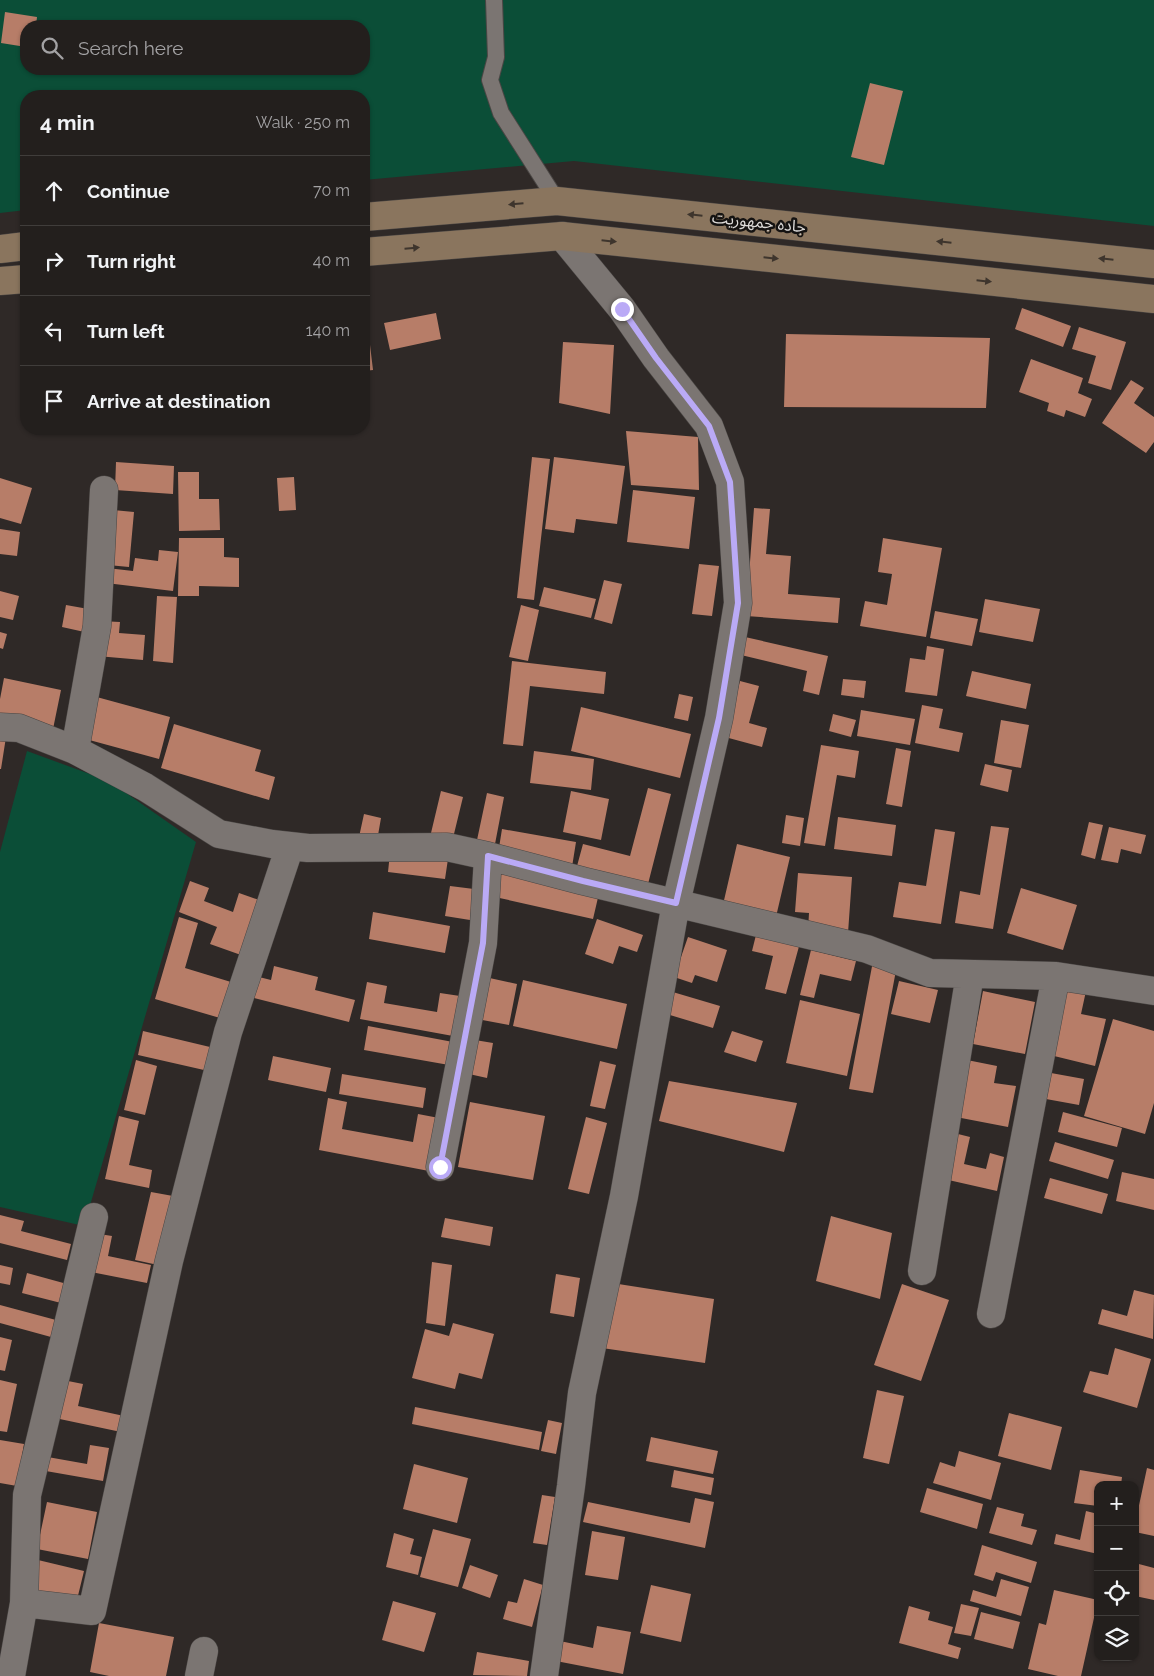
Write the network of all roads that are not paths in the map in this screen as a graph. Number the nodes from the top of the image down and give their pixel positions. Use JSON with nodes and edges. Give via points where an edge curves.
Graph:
{"nodes":[{"id":1,"x":494,"y":0,"type":"edge"},
{"id":2,"x":557,"y":200,"type":"junction"},
{"id":3,"x":370,"y":216,"type":"edge"},
{"id":4,"x":562,"y":236,"type":"junction"},
{"id":5,"x":20,"y":246,"type":"edge"},
{"id":6,"x":0,"y":248,"type":"edge"},
{"id":7,"x":370,"y":252,"type":"edge"},
{"id":8,"x":1154,"y":264,"type":"edge"},
{"id":9,"x":20,"y":280,"type":"edge"},
{"id":10,"x":0,"y":282,"type":"edge"},
{"id":11,"x":1154,"y":299,"type":"edge"},
{"id":12,"x":104,"y":490,"type":"dead end"},
{"id":13,"x":0,"y":727,"type":"edge"},
{"id":14,"x":75,"y":750,"type":"junction"},
{"id":15,"x":290,"y":846,"type":"junction"},
{"id":16,"x":488,"y":856,"type":"junction"},
{"id":17,"x":676,"y":903,"type":"junction"},
{"id":18,"x":970,"y":974,"type":"junction"},
{"id":19,"x":1056,"y":976,"type":"junction"},
{"id":20,"x":1154,"y":991,"type":"edge"},
{"id":21,"x":440,"y":1167,"type":"dead end"},
{"id":22,"x":94,"y":1218,"type":"dead end"},
{"id":23,"x":922,"y":1271,"type":"dead end"},
{"id":24,"x":991,"y":1314,"type":"dead end"},
{"id":25,"x":24,"y":1603,"type":"junction"},
{"id":26,"x":12,"y":1676,"type":"edge"},
{"id":27,"x":544,"y":1676,"type":"edge"}],
"edges":[{"from":1,"to":2,"type":"lane","via":[[496,57],[490,80],[501,113]]},
{"from":2,"to":3,"type":"main road","name":"جاده جمهوریت","one_way":true},
{"from":8,"to":2,"type":"main road","name":"جاده جمهوریت","one_way":true},
{"from":7,"to":4,"type":"main road","one_way":true},
{"from":4,"to":11,"type":"main road","one_way":true},
{"from":4,"to":17,"type":"street","via":[[622,309],[709,426],[730,482],[738,603],[719,718]]},
{"from":5,"to":6,"type":"main road"},
{"from":9,"to":10,"type":"main road"},
{"from":12,"to":14,"type":"street","via":[[97,626]]},
{"from":13,"to":14,"type":"street","via":[[19,728]]},
{"from":14,"to":15,"type":"street","via":[[146,787],[219,834]]},
{"from":15,"to":16,"type":"street","via":[[447,847]]},
{"from":15,"to":25,"type":"street","via":[[226,1042],[169,1261],[92,1611]]},
{"from":16,"to":17,"type":"street"},
{"from":16,"to":21,"type":"street","via":[[483,943]]},
{"from":17,"to":18,"type":"street","via":[[867,949],[930,973]]},
{"from":17,"to":27,"type":"street","via":[[624,1196],[582,1393]]},
{"from":18,"to":19,"type":"street"},
{"from":18,"to":23,"type":"street"},
{"from":19,"to":20,"type":"street"},
{"from":19,"to":24,"type":"street"},
{"from":22,"to":25,"type":"street","via":[[27,1495]]},
{"from":25,"to":26,"type":"street"}]}
